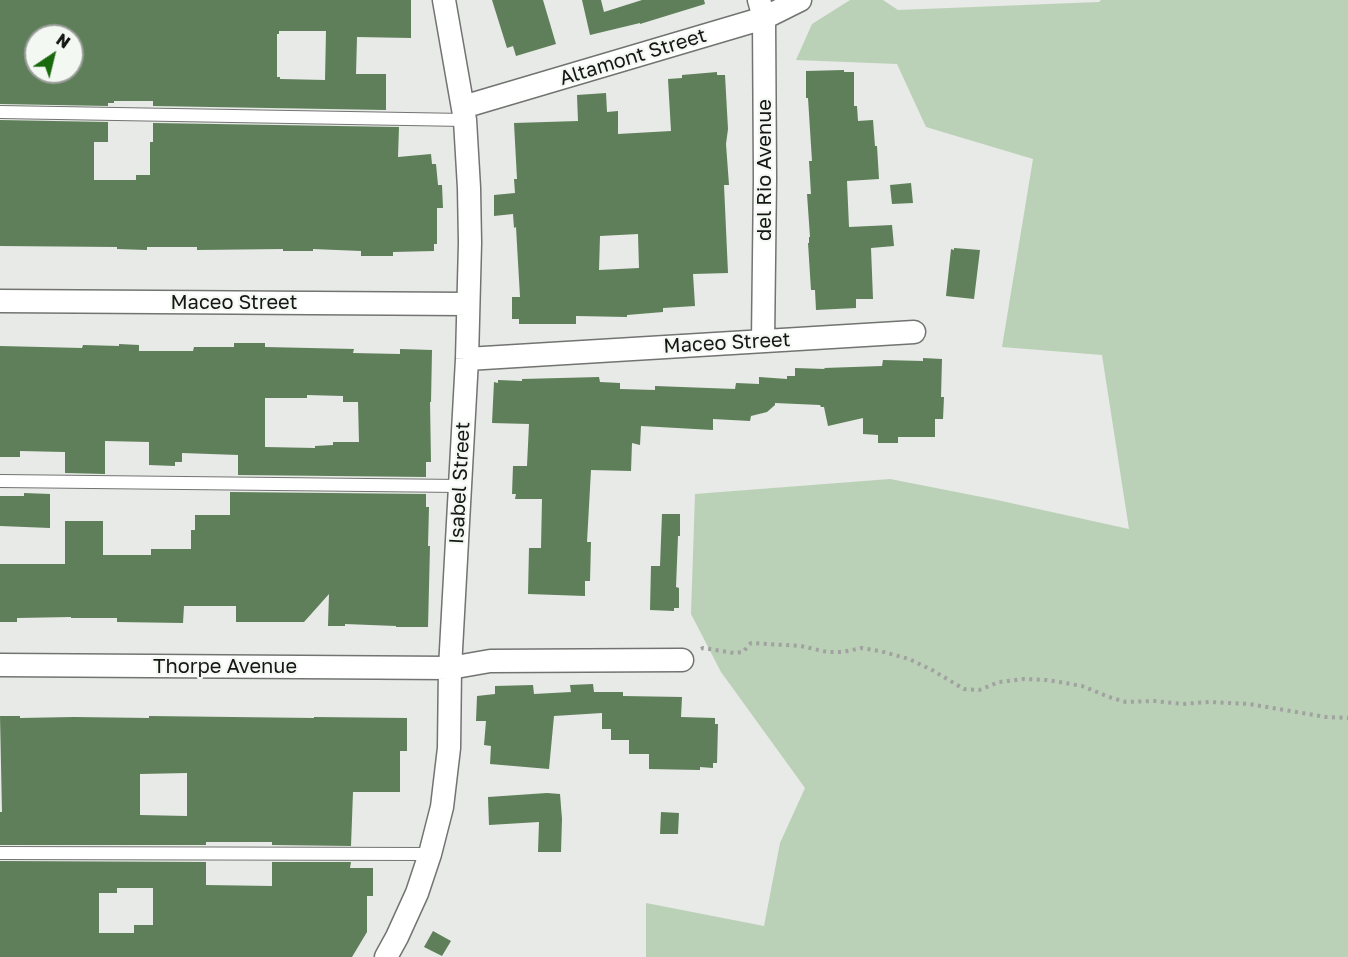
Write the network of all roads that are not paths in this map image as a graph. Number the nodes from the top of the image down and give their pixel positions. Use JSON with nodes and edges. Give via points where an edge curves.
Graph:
{"nodes":[{"id":1,"x":444,"y":0,"type":"edge"},
{"id":2,"x":800,"y":0,"type":"edge"},
{"id":3,"x":761,"y":9,"type":"edge"},
{"id":4,"x":0,"y":112,"type":"edge"},
{"id":5,"x":464,"y":114,"type":"junction"},
{"id":6,"x":0,"y":301,"type":"edge"},
{"id":7,"x":468,"y":304,"type":"junction"},
{"id":8,"x":914,"y":332,"type":"dead end"},
{"id":9,"x":764,"y":341,"type":"junction"},
{"id":10,"x":467,"y":359,"type":"junction"},
{"id":11,"x":0,"y":481,"type":"edge"},
{"id":12,"x":460,"y":486,"type":"junction"},
{"id":13,"x":682,"y":660,"type":"road end"},
{"id":14,"x":0,"y":665,"type":"edge"},
{"id":15,"x":450,"y":668,"type":"junction"},
{"id":16,"x":0,"y":853,"type":"edge"},
{"id":17,"x":430,"y":854,"type":"junction"},
{"id":18,"x":386,"y":957,"type":"edge"}],
"edges":[{"from":1,"to":5,"type":"street","name":"Isabel Street"},
{"from":2,"to":3,"type":"street","name":"Altamont Street"},
{"from":3,"to":5,"type":"street","name":"Altamont Street"},
{"from":3,"to":9,"type":"street","name":"del Rio Avenue"},
{"from":4,"to":5,"type":"lane"},
{"from":5,"to":7,"type":"street","name":"Isabel Street","via":[[469,188]]},
{"from":6,"to":7,"type":"street","name":"Maceo Street"},
{"from":7,"to":10,"type":"street","name":"Isabel Street"},
{"from":8,"to":9,"type":"street","name":"Maceo Street"},
{"from":9,"to":10,"type":"street","name":"Maceo Street"},
{"from":10,"to":12,"type":"street","name":"Isabel Street"},
{"from":11,"to":12,"type":"lane"},
{"from":12,"to":15,"type":"street","name":"Isabel Street"},
{"from":13,"to":15,"type":"street","name":"Thorpe Avenue","via":[[490,661]]},
{"from":14,"to":15,"type":"street","name":"Thorpe Avenue"},
{"from":15,"to":17,"type":"street","name":"Isabel Street","via":[[449,748],[442,807]]},
{"from":16,"to":17,"type":"lane"},
{"from":17,"to":18,"type":"street","name":"Isabel Street","via":[[417,893]]}]}
